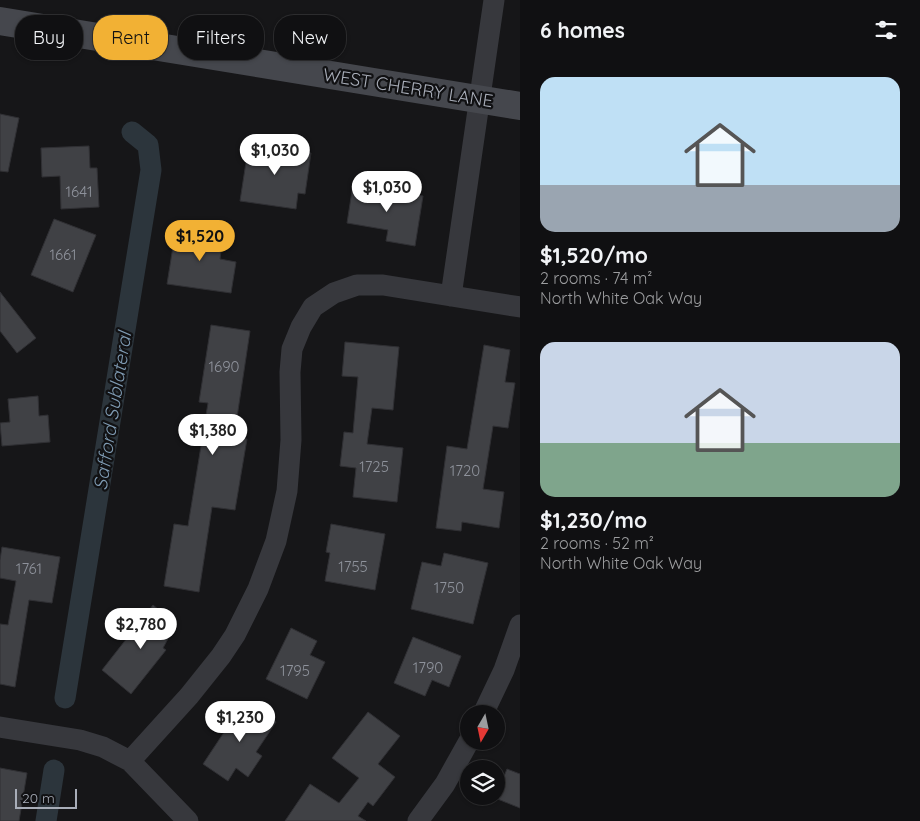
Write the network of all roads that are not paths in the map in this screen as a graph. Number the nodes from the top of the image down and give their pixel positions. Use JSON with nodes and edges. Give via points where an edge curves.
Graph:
{"nodes":[{"id":1,"x":494,"y":0,"type":"edge"},
{"id":2,"x":0,"y":21,"type":"edge"},
{"id":3,"x":480,"y":100,"type":"junction"},
{"id":4,"x":520,"y":106,"type":"edge"},
{"id":5,"x":451,"y":296,"type":"junction"},
{"id":6,"x":520,"y":307,"type":"edge"},
{"id":7,"x":520,"y":625,"type":"edge"},
{"id":8,"x":487,"y":705,"type":"edge"},
{"id":9,"x":0,"y":727,"type":"edge"},
{"id":10,"x":464,"y":750,"type":"edge"},
{"id":11,"x":130,"y":760,"type":"junction"},
{"id":12,"x":188,"y":821,"type":"edge"},
{"id":13,"x":418,"y":821,"type":"edge"}],
"edges":[{"from":1,"to":3,"type":"street"},
{"from":2,"to":3,"type":"main road","name":"WEST CHERRY LANE"},
{"from":3,"to":4,"type":"main road","name":"WEST CHERRY LANE"},
{"from":3,"to":5,"type":"street"},
{"from":5,"to":6,"type":"street"},
{"from":5,"to":11,"type":"street","via":[[383,285],[357,285],[334,293],[313,307],[292,350],[287,491],[276,541],[258,589],[221,656]]},
{"from":7,"to":8,"type":"street"},
{"from":9,"to":11,"type":"street","via":[[80,740]]},
{"from":10,"to":13,"type":"street","via":[[445,784]]},
{"from":11,"to":12,"type":"street"}]}
